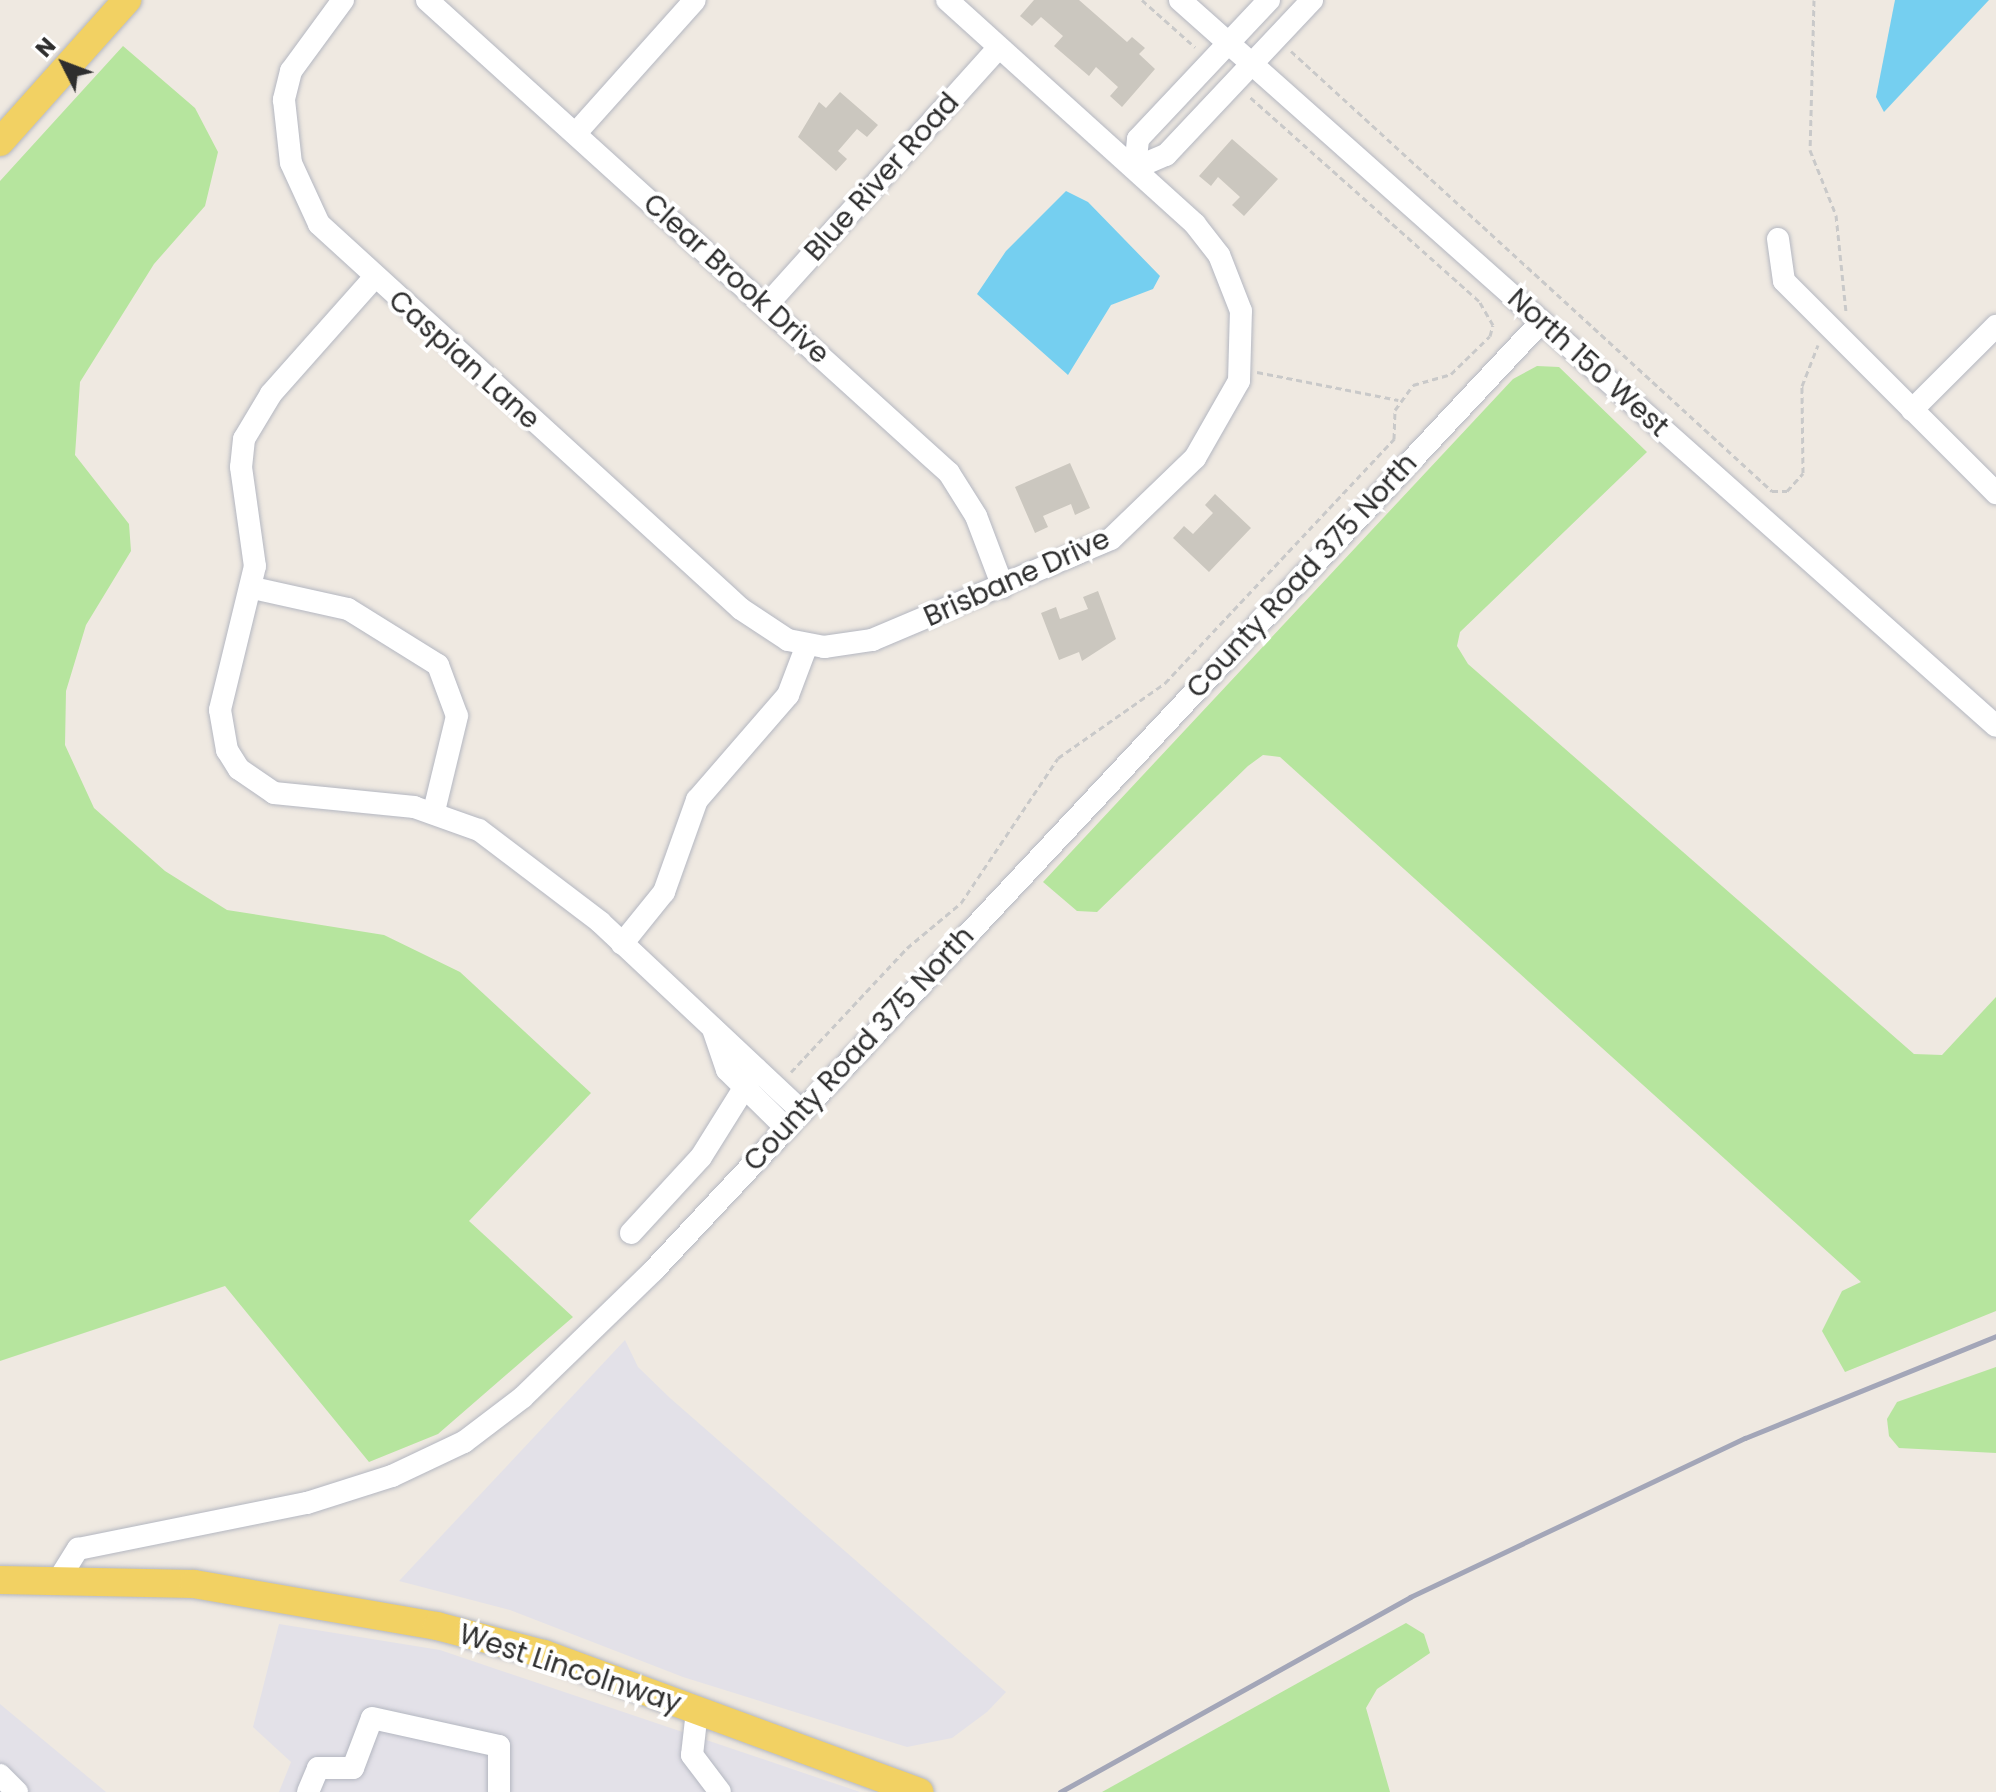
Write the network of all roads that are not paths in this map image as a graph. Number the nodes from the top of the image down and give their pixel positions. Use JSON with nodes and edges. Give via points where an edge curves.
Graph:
{"nodes":[{"id":1,"x":127,"y":0,"type":"edge"},
{"id":2,"x":343,"y":0,"type":"edge"},
{"id":3,"x":427,"y":0,"type":"edge"},
{"id":4,"x":695,"y":0,"type":"edge"},
{"id":5,"x":947,"y":0,"type":"edge"},
{"id":6,"x":1180,"y":0,"type":"edge"},
{"id":7,"x":1269,"y":0,"type":"edge"},
{"id":8,"x":1312,"y":0,"type":"edge"},
{"id":9,"x":1228,"y":41,"type":"junction"},
{"id":10,"x":998,"y":48,"type":"junction"},
{"id":11,"x":1253,"y":63,"type":"junction"},
{"id":12,"x":576,"y":133,"type":"junction"},
{"id":13,"x":0,"y":142,"type":"edge"},
{"id":14,"x":1135,"y":168,"type":"junction"},
{"id":15,"x":1778,"y":239,"type":"dead end"},
{"id":16,"x":373,"y":279,"type":"junction"},
{"id":17,"x":766,"y":306,"type":"junction"},
{"id":18,"x":1541,"y":322,"type":"junction"},
{"id":19,"x":1996,"y":326,"type":"edge"},
{"id":20,"x":1912,"y":410,"type":"junction"},
{"id":21,"x":1996,"y":493,"type":"edge"},
{"id":22,"x":1003,"y":587,"type":"junction"},
{"id":23,"x":253,"y":588,"type":"junction"},
{"id":24,"x":807,"y":645,"type":"junction"},
{"id":25,"x":1996,"y":726,"type":"edge"},
{"id":26,"x":434,"y":811,"type":"junction"},
{"id":27,"x":622,"y":944,"type":"junction"},
{"id":28,"x":748,"y":1077,"type":"junction"},
{"id":29,"x":793,"y":1119,"type":"junction"},
{"id":30,"x":631,"y":1233,"type":"dead end"},
{"id":31,"x":59,"y":1579,"type":"junction"},
{"id":32,"x":0,"y":1580,"type":"edge"},
{"id":33,"x":697,"y":1711,"type":"junction"},
{"id":34,"x":0,"y":1775,"type":"edge"},
{"id":35,"x":17,"y":1792,"type":"edge"},
{"id":36,"x":308,"y":1792,"type":"edge"},
{"id":37,"x":499,"y":1792,"type":"edge"},
{"id":38,"x":720,"y":1792,"type":"edge"},
{"id":39,"x":919,"y":1792,"type":"edge"}],
"edges":[{"from":1,"to":13,"type":"main road"},
{"from":2,"to":16,"type":"street","name":"Caspian Lane","via":[[291,71],[285,134],[319,224]]},
{"from":3,"to":12,"type":"street","name":"Clear Brook Drive"},
{"from":4,"to":12,"type":"street"},
{"from":5,"to":10,"type":"street","name":"Brisbane Drive"},
{"from":6,"to":9,"type":"street","name":"North 150 West"},
{"from":7,"to":9,"type":"street"},
{"from":8,"to":11,"type":"street"},
{"from":9,"to":11,"type":"street","name":"North 150 West"},
{"from":9,"to":14,"type":"street","via":[[1138,139]]},
{"from":10,"to":14,"type":"street","name":"Brisbane Drive"},
{"from":10,"to":17,"type":"street","name":"Blue River Road"},
{"from":11,"to":14,"type":"street","via":[[1166,155]]},
{"from":11,"to":18,"type":"street","name":"North 150 West"},
{"from":12,"to":17,"type":"street","name":"Clear Brook Drive"},
{"from":14,"to":22,"type":"street","name":"Brisbane Drive","via":[[1219,255],[1241,311],[1240,369],[1213,435],[1134,521],[1088,552]]},
{"from":15,"to":20,"type":"street","via":[[1784,281]]},
{"from":16,"to":23,"type":"street","via":[[271,394],[244,439]]},
{"from":16,"to":24,"type":"street","name":"Caspian Lane","via":[[741,609]]},
{"from":17,"to":22,"type":"street","name":"Clear Brook Drive","via":[[949,473],[976,516]]},
{"from":18,"to":25,"type":"street","name":"North 150 West"},
{"from":18,"to":29,"type":"street","name":"County Road 375 North"},
{"from":19,"to":20,"type":"street"},
{"from":20,"to":21,"type":"street"},
{"from":22,"to":24,"type":"street","name":"Brisbane Drive","via":[[872,640]]},
{"from":23,"to":26,"type":"street","via":[[348,609],[438,665],[457,716]]},
{"from":23,"to":26,"type":"street","via":[[220,710],[227,750],[239,769],[293,799]]},
{"from":24,"to":27,"type":"street","via":[[788,695],[697,800],[664,892]]},
{"from":26,"to":27,"type":"street","via":[[499,843]]},
{"from":27,"to":28,"type":"street","via":[[713,1029],[717,1055]]},
{"from":28,"to":29,"type":"street"},
{"from":28,"to":29,"type":"street","via":[[776,1088]]},
{"from":28,"to":30,"type":"street","via":[[707,1149]]},
{"from":29,"to":31,"type":"street","name":"County Road 375 North","via":[[550,1372],[464,1442],[351,1491],[78,1549]]},
{"from":31,"to":32,"type":"main road","name":"West Lincolnway"},
{"from":31,"to":33,"type":"main road","name":"West Lincolnway","via":[[305,1599],[437,1626],[544,1654]]},
{"from":33,"to":38,"type":"street","via":[[692,1755]]},
{"from":33,"to":39,"type":"main road","name":"West Lincolnway"},
{"from":34,"to":35,"type":"street"},
{"from":36,"to":37,"type":"street","via":[[318,1768],[353,1768],[372,1718],[499,1746]]}]}
